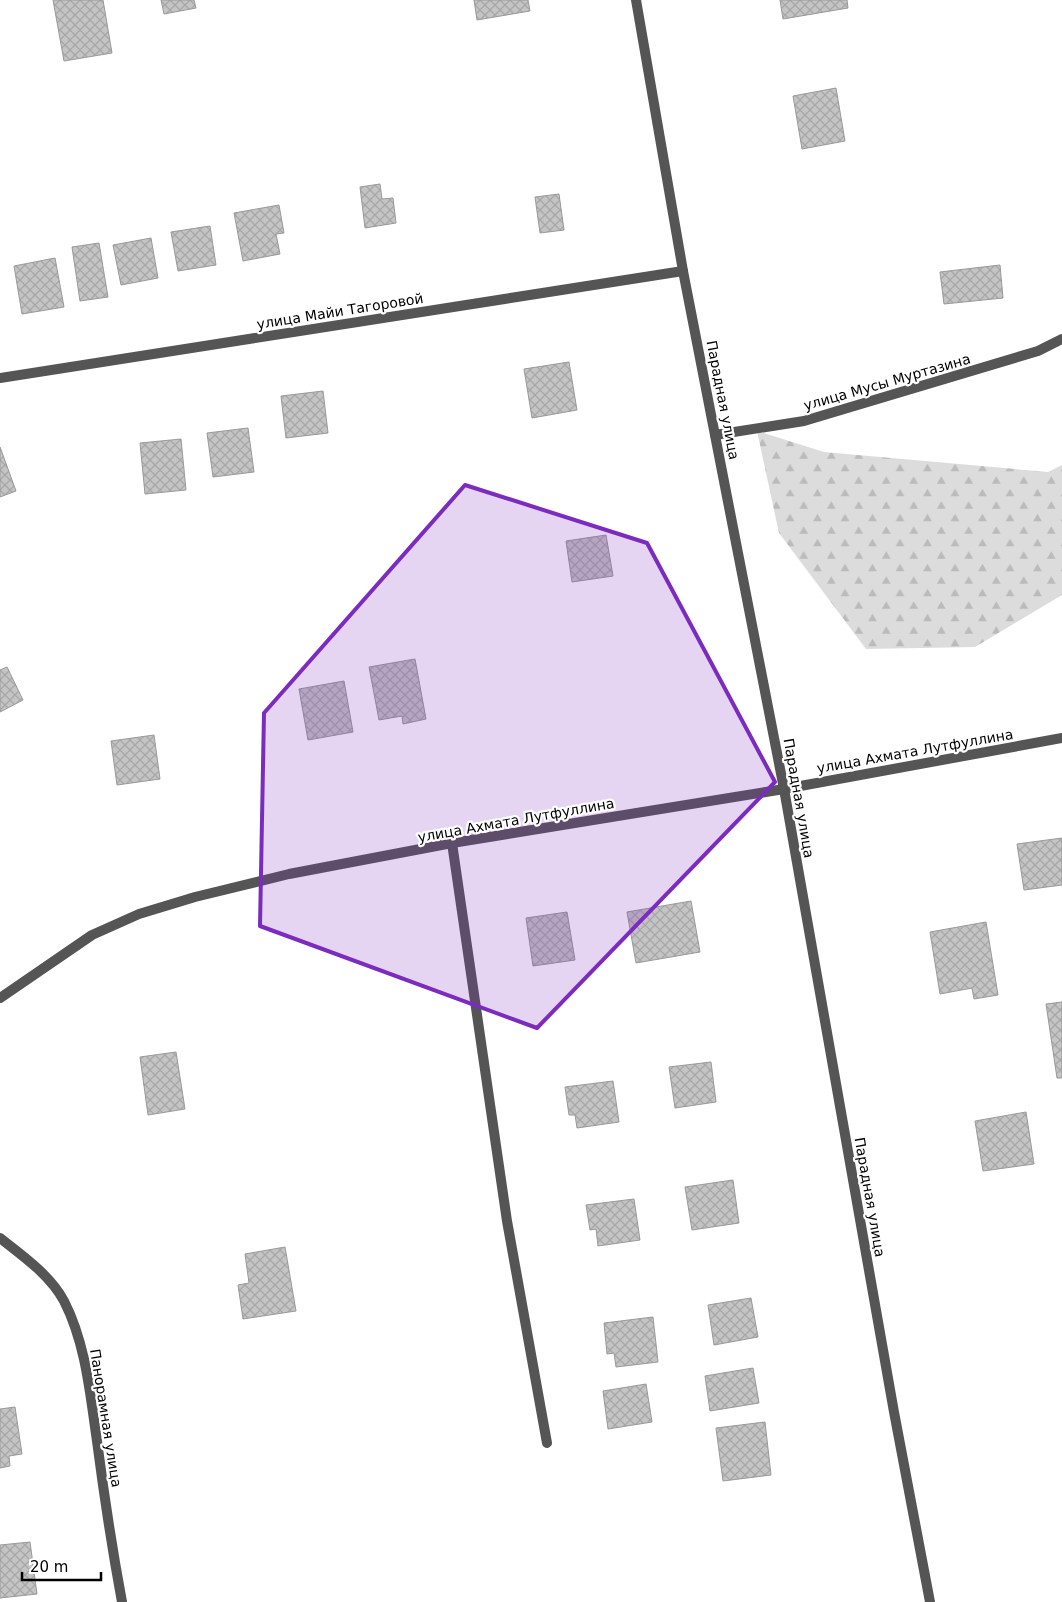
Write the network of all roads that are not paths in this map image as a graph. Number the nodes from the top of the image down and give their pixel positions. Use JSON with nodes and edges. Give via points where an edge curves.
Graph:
{"nodes":[{"id":1,"x":636,"y":0,"type":"edge"},
{"id":2,"x":684,"y":271,"type":"junction"},
{"id":3,"x":1062,"y":339,"type":"edge"},
{"id":4,"x":0,"y":378,"type":"edge"},
{"id":5,"x":715,"y":435,"type":"junction"},
{"id":6,"x":1062,"y":738,"type":"edge"},
{"id":7,"x":784,"y":789,"type":"junction"},
{"id":8,"x":452,"y":844,"type":"junction"},
{"id":9,"x":0,"y":998,"type":"edge"},
{"id":10,"x":0,"y":1238,"type":"edge"},
{"id":11,"x":547,"y":1442,"type":"dead end"},
{"id":12,"x":122,"y":1602,"type":"edge"},
{"id":13,"x":930,"y":1602,"type":"edge"}],
"edges":[{"from":1,"to":2,"type":"street","name":"Парадная улица"},
{"from":2,"to":4,"type":"street","name":"улица Майи Тагоровой"},
{"from":2,"to":5,"type":"street","name":"Парадная улица"},
{"from":3,"to":5,"type":"street","name":"улица Мусы Муртазина","via":[[1038,351],[804,421]]},
{"from":5,"to":7,"type":"street","name":"Парадная улица"},
{"from":6,"to":7,"type":"street","name":"улица Ахмата Лутфуллина"},
{"from":7,"to":8,"type":"street","name":"улица Ахмата Лутфуллина"},
{"from":7,"to":13,"type":"street","name":"Парадная улица"},
{"from":8,"to":9,"type":"street","name":"улица Ахмата Лутфуллина","via":[[289,874],[140,914],[92,935]]},
{"from":8,"to":11,"type":"street","via":[[507,1221]]},
{"from":10,"to":12,"type":"street","name":"Панорамная улица","via":[[41,1271],[63,1300],[77,1332],[86,1370]]}]}
